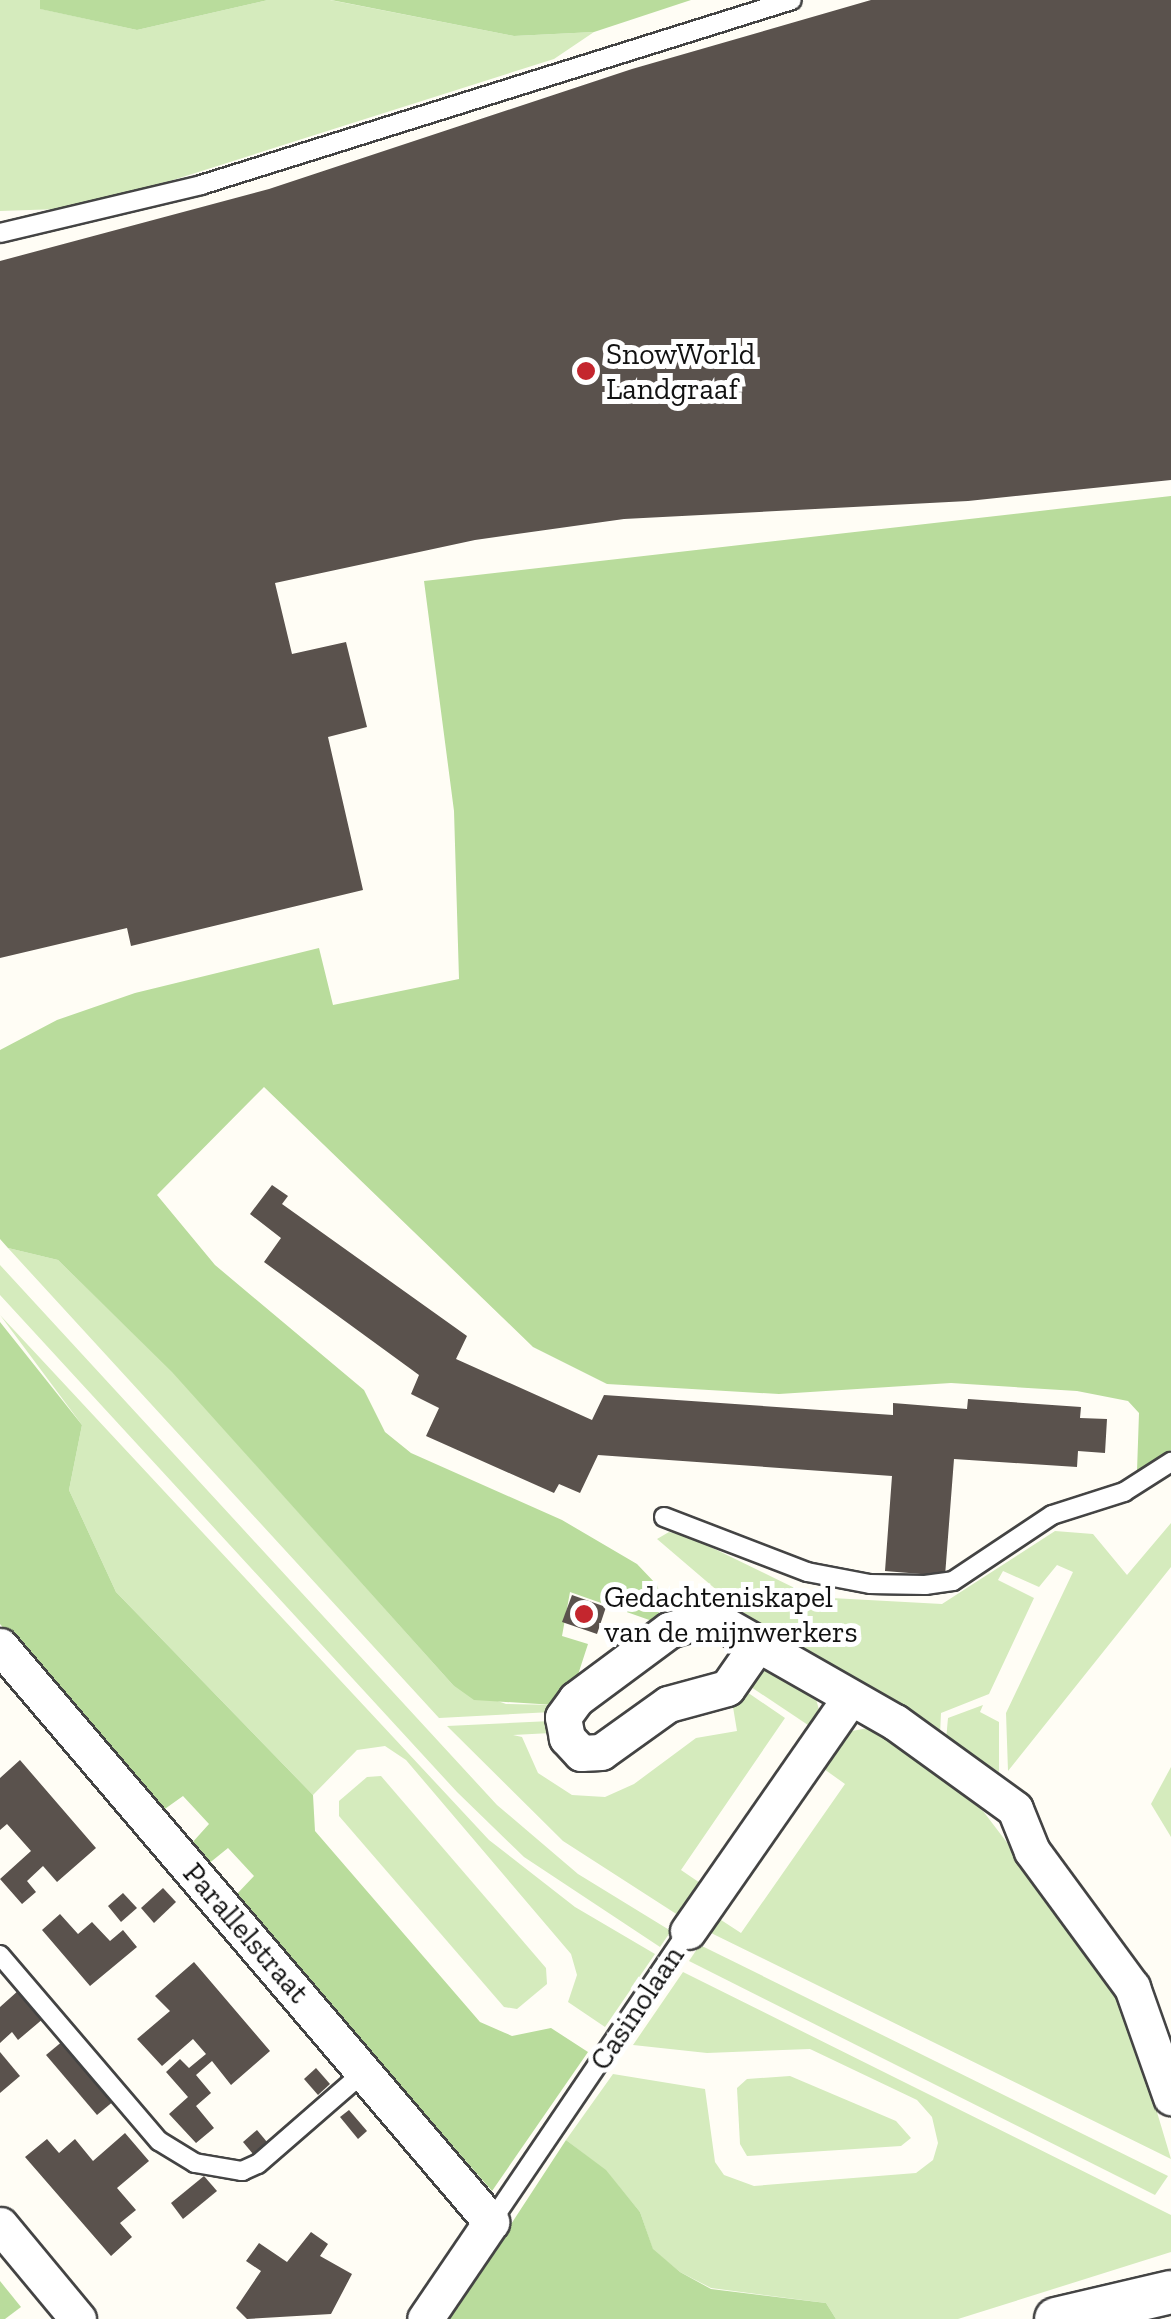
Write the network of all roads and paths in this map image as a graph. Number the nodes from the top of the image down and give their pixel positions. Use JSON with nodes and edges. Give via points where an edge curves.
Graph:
{"nodes":[{"id":1,"x":792,"y":0,"type":"edge"},
{"id":2,"x":0,"y":233,"type":"edge"},
{"id":3,"x":1171,"y":1462,"type":"edge"},
{"id":4,"x":664,"y":1516,"type":"dead end"},
{"id":5,"x":757,"y":1645,"type":"junction"},
{"id":6,"x":0,"y":1646,"type":"edge"},
{"id":7,"x":850,"y":1698,"type":"junction"},
{"id":8,"x":688,"y":1931,"type":"joint"},
{"id":9,"x":0,"y":1954,"type":"edge"},
{"id":10,"x":365,"y":2071,"type":"junction"},
{"id":11,"x":1171,"y":2096,"type":"edge"},
{"id":12,"x":491,"y":2222,"type":"junction"},
{"id":13,"x":0,"y":2225,"type":"edge"},
{"id":14,"x":1171,"y":2292,"type":"edge"},
{"id":15,"x":433,"y":2316,"type":"edge"},
{"id":16,"x":78,"y":2319,"type":"edge"},
{"id":17,"x":1056,"y":2319,"type":"edge"}],
"edges":[{"from":1,"to":2,"type":"lane","via":[[201,185]]},
{"from":3,"to":4,"type":"lane","via":[[1124,1492],[1052,1515],[953,1581],[924,1585],[807,1572]]},
{"from":5,"to":5,"type":"street","via":[[723,1624],[680,1624],[566,1708],[567,1738],[582,1753],[601,1752],[668,1704],[727,1688]]},
{"from":5,"to":7,"type":"street"},
{"from":6,"to":10,"type":"street","name":"Parallelstraat"},
{"from":7,"to":8,"type":"street","name":"Casinolaan","via":[[818,1753]]},
{"from":7,"to":11,"type":"street","via":[[1014,1809],[1032,1851],[1132,1987]]},
{"from":8,"to":12,"type":"lane","name":"Casinolaan"},
{"from":9,"to":10,"type":"lane","via":[[159,2141],[196,2164],[242,2171],[258,2164]]},
{"from":10,"to":12,"type":"street","name":"Parallelstraat"},
{"from":12,"to":15,"type":"street","name":"Casinolaan"},
{"from":13,"to":16,"type":"street"},
{"from":14,"to":17,"type":"street"}]}
